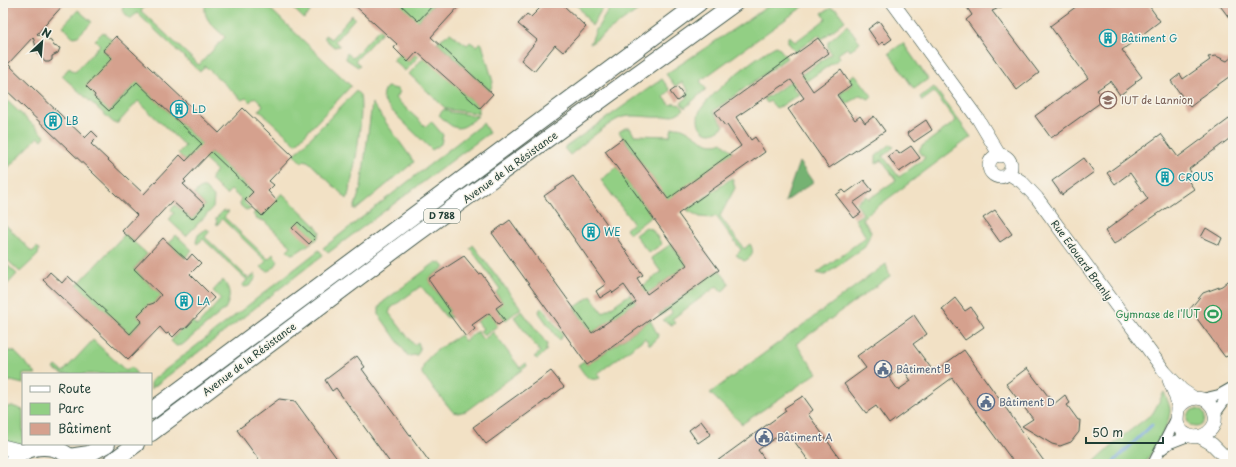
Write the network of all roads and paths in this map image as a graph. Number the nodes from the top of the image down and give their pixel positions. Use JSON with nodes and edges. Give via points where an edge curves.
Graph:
{"nodes":[{"id":1,"x":699,"y":3,"type":"edge"},
{"id":2,"x":735,"y":3,"type":"edge"},
{"id":3,"x":893,"y":3,"type":"edge"},
{"id":4,"x":1165,"y":372,"type":"junction"},
{"id":5,"x":1233,"y":388,"type":"edge"},
{"id":6,"x":1198,"y":398,"type":"junction"},
{"id":7,"x":152,"y":410,"type":"edge"},
{"id":8,"x":1177,"y":414,"type":"junction"},
{"id":9,"x":1215,"y":419,"type":"junction"},
{"id":10,"x":152,"y":432,"type":"edge"},
{"id":11,"x":1194,"y":436,"type":"junction"},
{"id":12,"x":105,"y":445,"type":"edge"},
{"id":13,"x":135,"y":445,"type":"edge"},
{"id":14,"x":3,"y":447,"type":"edge"},
{"id":15,"x":1160,"y":450,"type":"junction"},
{"id":16,"x":23,"y":452,"type":"junction"},
{"id":17,"x":1233,"y":455,"type":"edge"},
{"id":18,"x":73,"y":460,"type":"edge"},
{"id":19,"x":10,"y":464,"type":"edge"},
{"id":20,"x":109,"y":464,"type":"edge"},
{"id":21,"x":1153,"y":464,"type":"edge"},
{"id":22,"x":1232,"y":464,"type":"edge"}],
"edges":[{"from":1,"to":7,"type":"main road","name":"Avenue de la Résistance","number":"D 788"},
{"from":2,"to":10,"type":"main road","name":"Avenue de la Résistance","number":"D 788","via":[[421,231]]},
{"from":3,"to":4,"type":"street","name":"Rue Edouard Branly","via":[[978,119],[1000,156],[1004,156],[1010,162],[1008,173],[1022,182],[1037,198]]},
{"from":4,"to":6,"type":"street","name":"Rue Edouard Branly","via":[[1182,390]]},
{"from":4,"to":8,"type":"street","name":"Rue Edouard Branly","via":[[1171,385]]},
{"from":5,"to":6,"type":"street","via":[[1219,395]]},
{"from":5,"to":9,"type":"street"},
{"from":6,"to":8,"type":"street","via":[[1182,404]]},
{"from":6,"to":9,"type":"street","via":[[1211,405]]},
{"from":8,"to":11,"type":"street","via":[[1180,429]]},
{"from":8,"to":15,"type":"street"},
{"from":9,"to":11,"type":"street","via":[[1209,432]]},
{"from":9,"to":17,"type":"street","via":[[1216,432],[1223,445]]},
{"from":11,"to":15,"type":"street","via":[[1170,443]]},
{"from":11,"to":22,"type":"street","via":[[1212,444]]},
{"from":12,"to":18,"type":"main road"},
{"from":13,"to":20,"type":"main road"},
{"from":14,"to":16,"type":"main road"},
{"from":15,"to":21,"type":"street"},
{"from":16,"to":18,"type":"main road","via":[[37,447],[48,447],[59,450]]},
{"from":16,"to":19,"type":"main road"}]}
